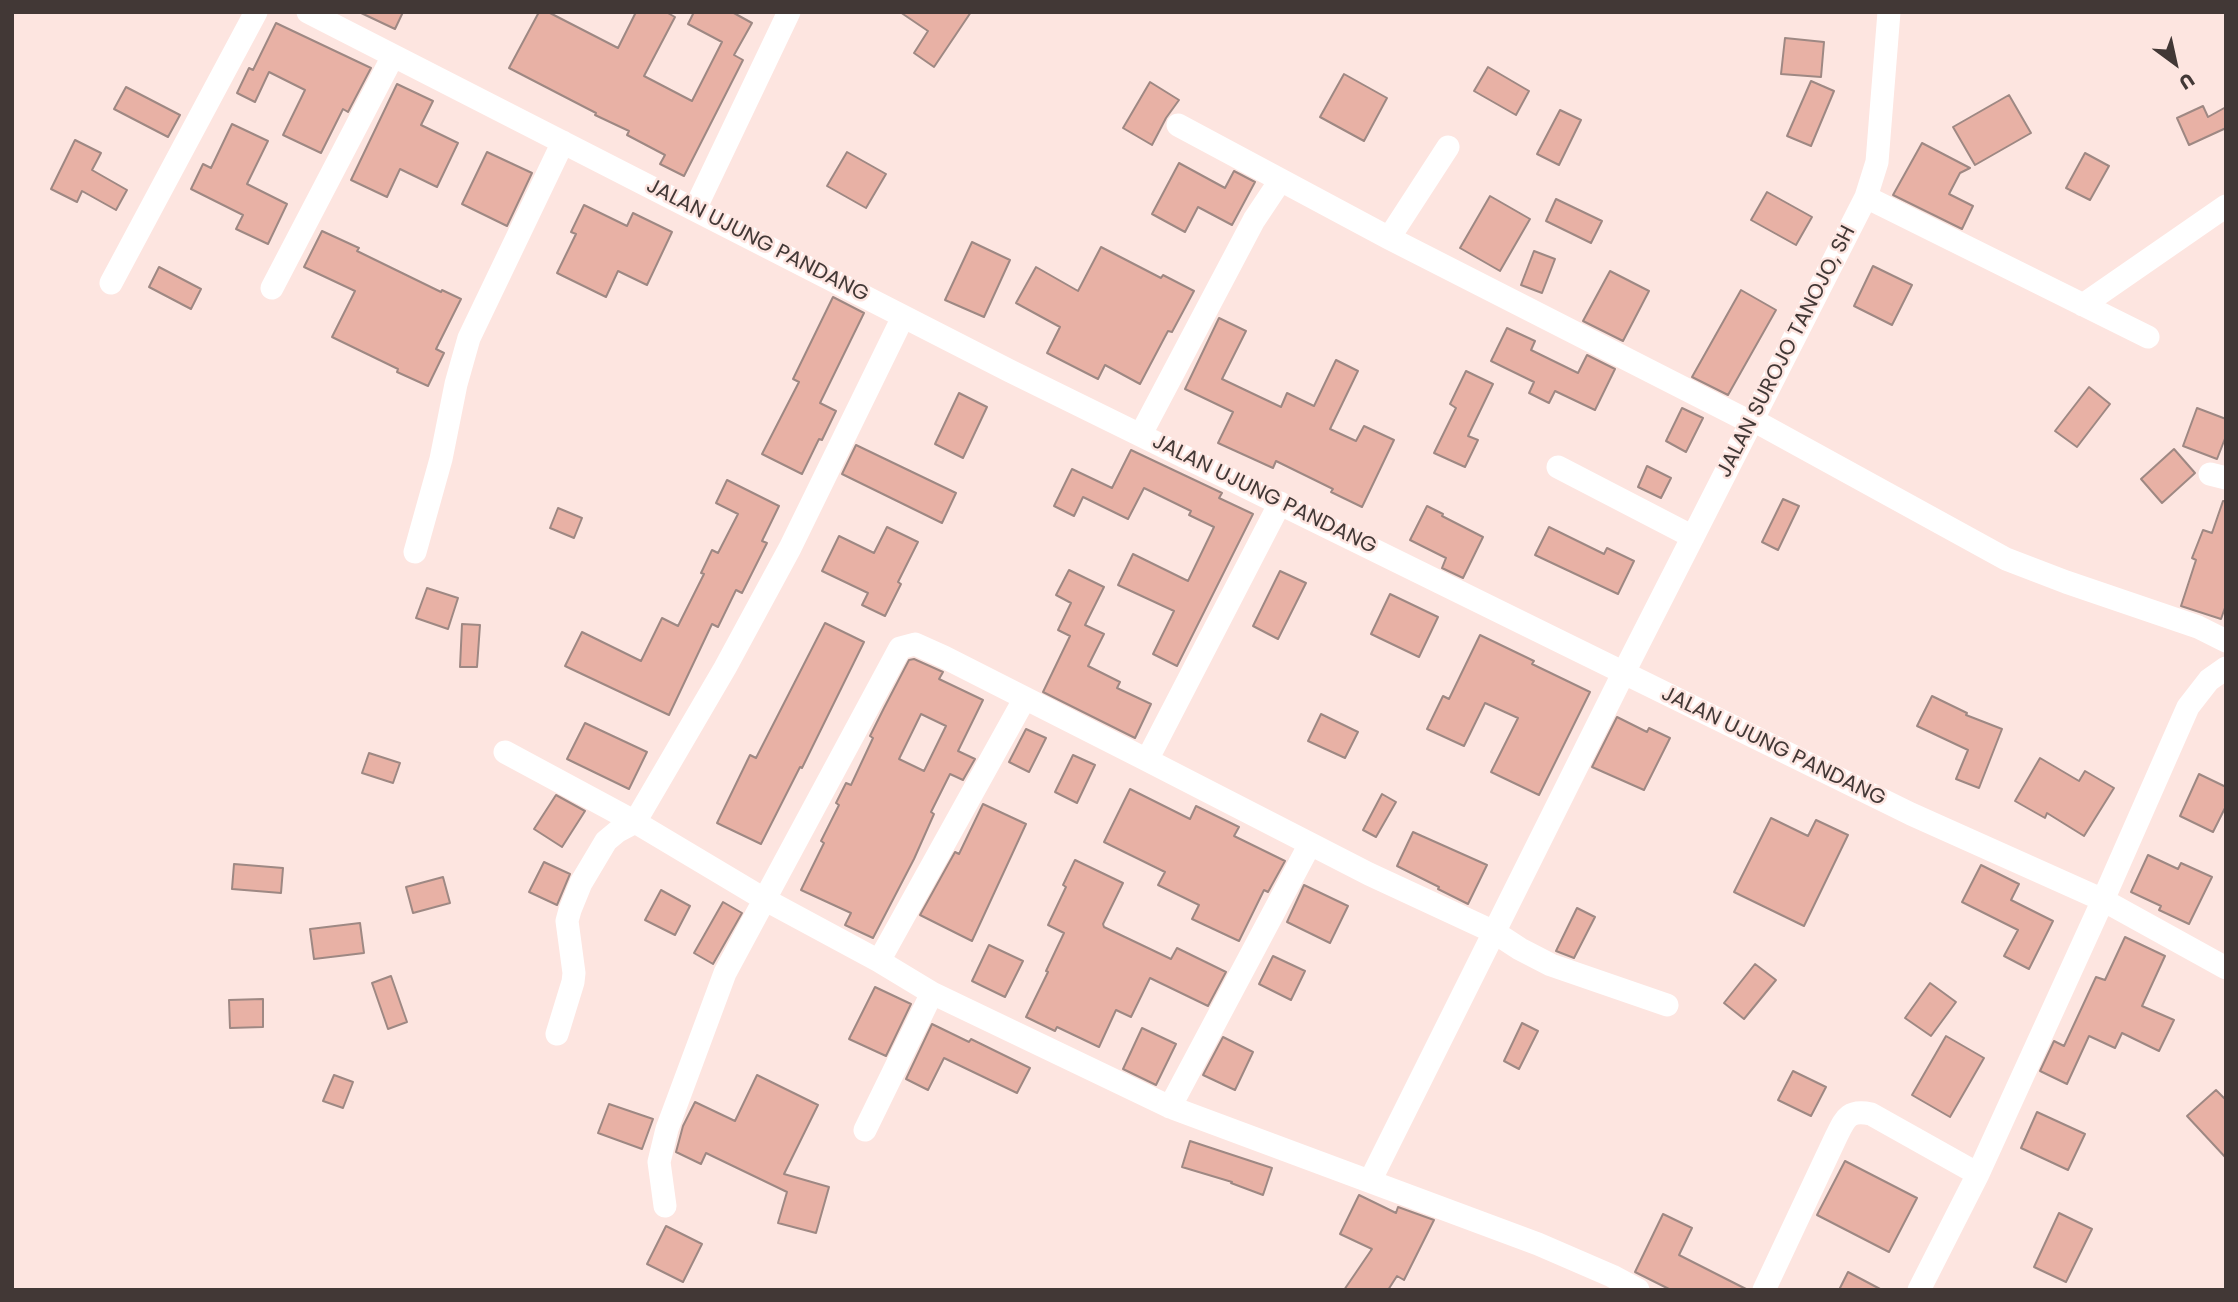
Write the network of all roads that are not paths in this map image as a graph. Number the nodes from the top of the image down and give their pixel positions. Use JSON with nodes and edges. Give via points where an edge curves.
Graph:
{"nodes":[{"id":1,"x":256,"y":12,"type":"edge"},
{"id":2,"x":308,"y":12,"type":"edge"},
{"id":3,"x":789,"y":12,"type":"edge"},
{"id":4,"x":1889,"y":12,"type":"edge"},
{"id":5,"x":393,"y":56,"type":"junction"},
{"id":6,"x":1178,"y":125,"type":"dead end"},
{"id":7,"x":563,"y":142,"type":"junction"},
{"id":8,"x":1448,"y":147,"type":"dead end"},
{"id":9,"x":1280,"y":181,"type":"junction"},
{"id":10,"x":1866,"y":197,"type":"junction"},
{"id":11,"x":2226,"y":206,"type":"edge"},
{"id":12,"x":695,"y":209,"type":"junction"},
{"id":13,"x":1389,"y":237,"type":"junction"},
{"id":14,"x":111,"y":283,"type":"dead end"},
{"id":15,"x":272,"y":288,"type":"dead end"},
{"id":16,"x":2082,"y":305,"type":"junction"},
{"id":17,"x":904,"y":317,"type":"junction"},
{"id":18,"x":2148,"y":337,"type":"dead end"},
{"id":19,"x":1752,"y":422,"type":"junction"},
{"id":20,"x":1141,"y":434,"type":"junction"},
{"id":21,"x":1558,"y":467,"type":"dead end"},
{"id":22,"x":1280,"y":503,"type":"junction"},
{"id":23,"x":1693,"y":537,"type":"junction"},
{"id":24,"x":415,"y":552,"type":"dead end"},
{"id":25,"x":2226,"y":640,"type":"edge"},
{"id":26,"x":2226,"y":646,"type":"edge"},
{"id":27,"x":2224,"y":669,"type":"edge"},
{"id":28,"x":1623,"y":674,"type":"junction"},
{"id":29,"x":1025,"y":698,"type":"junction"},
{"id":30,"x":505,"y":752,"type":"dead end"},
{"id":31,"x":1147,"y":760,"type":"junction"},
{"id":32,"x":635,"y":822,"type":"junction"},
{"id":33,"x":1310,"y":844,"type":"junction"},
{"id":34,"x":764,"y":899,"type":"junction"},
{"id":35,"x":2103,"y":900,"type":"junction"},
{"id":36,"x":1494,"y":932,"type":"junction"},
{"id":37,"x":879,"y":961,"type":"junction"},
{"id":38,"x":2226,"y":968,"type":"edge"},
{"id":39,"x":932,"y":993,"type":"junction"},
{"id":40,"x":1667,"y":1005,"type":"dead end"},
{"id":41,"x":557,"y":1034,"type":"dead end"},
{"id":42,"x":1170,"y":1107,"type":"junction"},
{"id":43,"x":865,"y":1130,"type":"dead end"},
{"id":44,"x":1978,"y":1174,"type":"junction"},
{"id":45,"x":1370,"y":1181,"type":"junction"},
{"id":46,"x":664,"y":1206,"type":"dead end"},
{"id":47,"x":1638,"y":1290,"type":"edge"},
{"id":48,"x":1764,"y":1290,"type":"edge"},
{"id":49,"x":1919,"y":1290,"type":"edge"}],
"edges":[{"from":1,"to":14,"type":"street"},
{"from":2,"to":5,"type":"street","name":"JALAN UJUNG PANDANG"},
{"from":3,"to":12,"type":"street"},
{"from":4,"to":10,"type":"street","name":"JALAN SUROJO TANOJO, SH","via":[[1877,162]]},
{"from":5,"to":7,"type":"street","name":"JALAN UJUNG PANDANG"},
{"from":5,"to":15,"type":"street"},
{"from":6,"to":9,"type":"street"},
{"from":7,"to":12,"type":"street","name":"JALAN UJUNG PANDANG"},
{"from":7,"to":24,"type":"street","via":[[469,338]]},
{"from":8,"to":13,"type":"street"},
{"from":9,"to":13,"type":"street"},
{"from":9,"to":20,"type":"street","via":[[1254,220]]},
{"from":10,"to":16,"type":"street"},
{"from":10,"to":19,"type":"street","name":"JALAN SUROJO TANOJO, SH"},
{"from":11,"to":16,"type":"street"},
{"from":12,"to":17,"type":"street","name":"JALAN UJUNG PANDANG"},
{"from":13,"to":19,"type":"street"},
{"from":16,"to":18,"type":"street"},
{"from":17,"to":20,"type":"street","name":"JALAN UJUNG PANDANG"},
{"from":17,"to":32,"type":"street","via":[[790,548]]},
{"from":19,"to":23,"type":"street","name":"JALAN SUROJO TANOJO, SH"},
{"from":19,"to":25,"type":"street","via":[[2006,559]]},
{"from":20,"to":22,"type":"street","name":"JALAN UJUNG PANDANG"},
{"from":21,"to":23,"type":"street"},
{"from":22,"to":28,"type":"street","name":"JALAN UJUNG PANDANG"},
{"from":22,"to":31,"type":"street"},
{"from":23,"to":28,"type":"street","name":"JALAN SUROJO TANOJO, SH"},
{"from":26,"to":27,"type":"street"},
{"from":27,"to":35,"type":"street","via":[[2188,707]]},
{"from":28,"to":35,"type":"street","name":"JALAN UJUNG PANDANG","via":[[1911,814]]},
{"from":28,"to":36,"type":"street","name":"JALAN SUROJO TANOJO, SH"},
{"from":29,"to":31,"type":"street"},
{"from":29,"to":34,"type":"street","via":[[915,645],[900,648]]},
{"from":29,"to":37,"type":"street"},
{"from":30,"to":32,"type":"street"},
{"from":31,"to":33,"type":"street"},
{"from":32,"to":34,"type":"street"},
{"from":32,"to":41,"type":"street","via":[[606,841],[570,910],[567,920],[574,973]]},
{"from":33,"to":36,"type":"street"},
{"from":33,"to":42,"type":"street"},
{"from":34,"to":37,"type":"street"},
{"from":34,"to":46,"type":"street","via":[[725,973],[667,1129],[659,1162]]},
{"from":35,"to":38,"type":"street","name":"JALAN UJUNG PANDANG"},
{"from":35,"to":44,"type":"street"},
{"from":36,"to":40,"type":"street","via":[[1551,965]]},
{"from":36,"to":45,"type":"street","name":"JALAN SUROJO TANOJO, SH"},
{"from":37,"to":39,"type":"street"},
{"from":39,"to":42,"type":"street"},
{"from":39,"to":43,"type":"street"},
{"from":42,"to":45,"type":"street"},
{"from":44,"to":48,"type":"street","via":[[1871,1114],[1860,1111],[1850,1115]]},
{"from":44,"to":49,"type":"street"},
{"from":45,"to":47,"type":"street","via":[[1538,1244]]}]}
